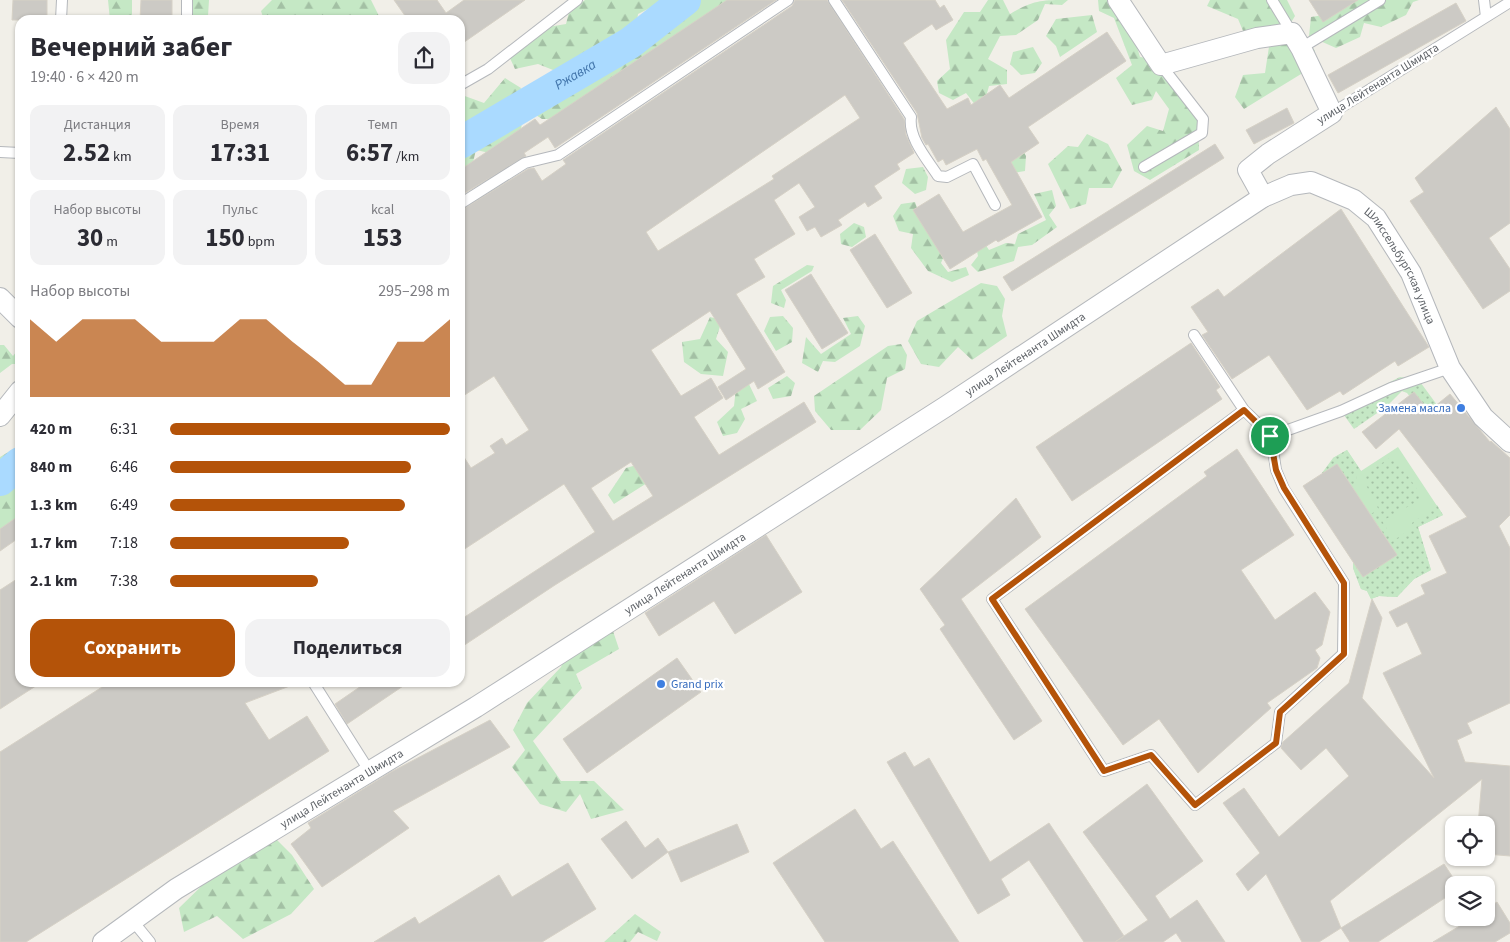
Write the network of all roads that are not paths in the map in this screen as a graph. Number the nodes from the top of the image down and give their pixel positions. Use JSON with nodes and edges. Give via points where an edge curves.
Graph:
{"nodes":[{"id":1,"x":62,"y":0,"type":"edge"},
{"id":2,"x":187,"y":0,"type":"edge"},
{"id":3,"x":577,"y":0,"type":"edge"},
{"id":4,"x":788,"y":0,"type":"edge"},
{"id":5,"x":834,"y":0,"type":"edge"},
{"id":6,"x":1118,"y":0,"type":"edge"},
{"id":7,"x":1272,"y":0,"type":"edge"},
{"id":8,"x":1380,"y":0,"type":"edge"},
{"id":9,"x":1484,"y":0,"type":"edge"},
{"id":10,"x":1510,"y":2,"type":"edge"},
{"id":11,"x":61,"y":15,"type":"edge"},
{"id":12,"x":187,"y":15,"type":"edge"},
{"id":13,"x":1486,"y":16,"type":"junction"},
{"id":14,"x":1296,"y":40,"type":"junction"},
{"id":15,"x":1161,"y":65,"type":"junction"},
{"id":16,"x":465,"y":81,"type":"edge"},
{"id":17,"x":1332,"y":113,"type":"junction"},
{"id":18,"x":0,"y":152,"type":"edge"},
{"id":19,"x":15,"y":153,"type":"edge"},
{"id":20,"x":1144,"y":167,"type":"dead end"},
{"id":21,"x":1263,"y":197,"type":"junction"},
{"id":22,"x":465,"y":201,"type":"edge"},
{"id":23,"x":995,"y":205,"type":"dead end"},
{"id":24,"x":0,"y":298,"type":"edge"},
{"id":25,"x":15,"y":313,"type":"edge"},
{"id":26,"x":1194,"y":335,"type":"dead end"},
{"id":27,"x":1450,"y":368,"type":"junction"},
{"id":28,"x":15,"y":397,"type":"edge"},
{"id":29,"x":1244,"y":410,"type":"junction"},
{"id":30,"x":0,"y":416,"type":"edge"},
{"id":31,"x":1270,"y":436,"type":"junction"},
{"id":32,"x":1510,"y":442,"type":"edge"},
{"id":33,"x":317,"y":687,"type":"edge"},
{"id":34,"x":370,"y":772,"type":"junction"},
{"id":35,"x":132,"y":920,"type":"junction"},
{"id":36,"x":102,"y":942,"type":"edge"},
{"id":37,"x":150,"y":942,"type":"edge"}],
"edges":[{"from":1,"to":11,"type":"lane"},
{"from":2,"to":12,"type":"lane"},
{"from":3,"to":16,"type":"lane","via":[[488,69]]},
{"from":4,"to":22,"type":"lane","via":[[558,154],[525,163]]},
{"from":5,"to":23,"type":"lane","via":[[911,117],[909,126],[938,176],[947,177],[972,164]]},
{"from":6,"to":15,"type":"street"},
{"from":7,"to":14,"type":"lane"},
{"from":8,"to":14,"type":"lane"},
{"from":9,"to":13,"type":"lane"},
{"from":10,"to":13,"type":"lane","name":"улица Лейтенанта Шмидта"},
{"from":13,"to":17,"type":"lane","name":"улица Лейтенанта Шмидта"},
{"from":14,"to":15,"type":"street","via":[[1257,38]]},
{"from":14,"to":17,"type":"street"},
{"from":15,"to":20,"type":"lane","via":[[1203,119],[1202,133]]},
{"from":17,"to":21,"type":"street","name":"улица Лейтенанта Шмидта","via":[[1248,170]]},
{"from":18,"to":19,"type":"lane"},
{"from":21,"to":27,"type":"street","name":"Шлиссельбургская улица","via":[[1291,185],[1311,182],[1354,200],[1376,218],[1411,273]]},
{"from":21,"to":34,"type":"street","name":"улица Лейтенанта Шмидта","via":[[945,407]]},
{"from":24,"to":25,"type":"street"},
{"from":26,"to":29,"type":"lane"},
{"from":27,"to":31,"type":"lane"},
{"from":27,"to":32,"type":"street","name":"Шлиссельбургская улица","via":[[1483,417]]},
{"from":28,"to":30,"type":"street"},
{"from":29,"to":31,"type":"lane"},
{"from":29,"to":31,"type":"lane","via":[[992,599],[1104,771],[1151,755],[1195,805],[1276,743],[1280,712],[1344,654],[1344,583],[1284,488],[1276,470]]},
{"from":33,"to":34,"type":"lane"},
{"from":34,"to":35,"type":"street","name":"улица Лейтенанта Шмидта","via":[[176,889]]},
{"from":35,"to":36,"type":"street","name":"улица Лейтенанта Шмидта"},
{"from":35,"to":37,"type":"lane"}]}
